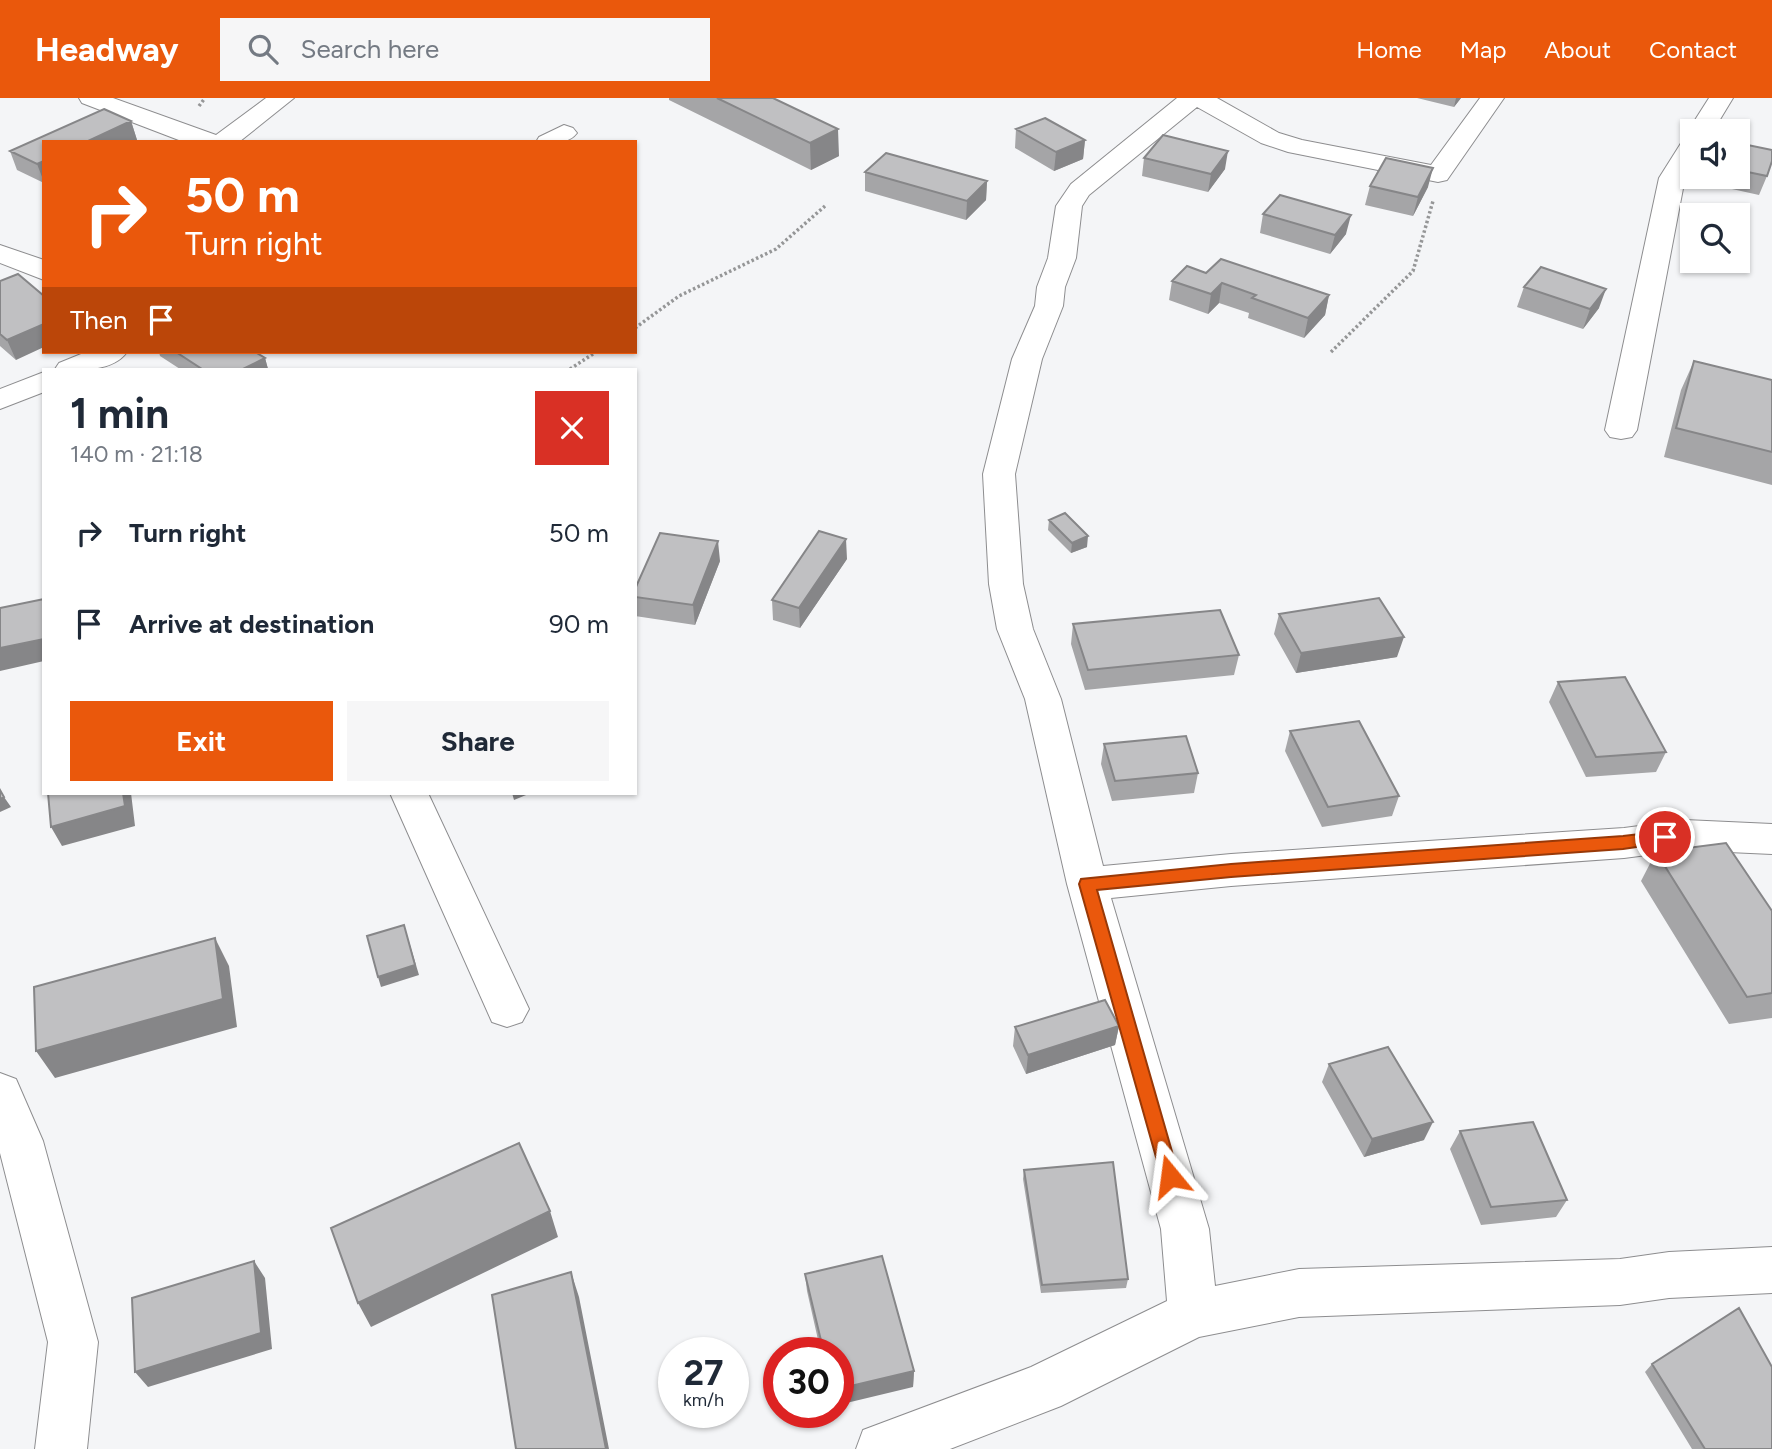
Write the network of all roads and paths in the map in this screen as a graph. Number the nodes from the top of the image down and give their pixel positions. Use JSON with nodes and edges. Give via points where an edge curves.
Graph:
{"nodes":[{"id":1,"x":92,"y":98,"type":"edge"},
{"id":2,"x":282,"y":98,"type":"edge"},
{"id":3,"x":1189,"y":98,"type":"edge"},
{"id":4,"x":1199,"y":98,"type":"edge"},
{"id":5,"x":1492,"y":98,"type":"edge"},
{"id":6,"x":1721,"y":98,"type":"edge"},
{"id":7,"x":1708,"y":119,"type":"edge"},
{"id":8,"x":206,"y":140,"type":"edge"},
{"id":9,"x":225,"y":140,"type":"edge"},
{"id":10,"x":1680,"y":165,"type":"edge"},
{"id":11,"x":1438,"y":174,"type":"junction"},
{"id":12,"x":825,"y":206,"type":"dead end"},
{"id":13,"x":0,"y":253,"type":"edge"},
{"id":14,"x":42,"y":271,"type":"edge"},
{"id":15,"x":637,"y":327,"type":"edge"},
{"id":16,"x":1331,"y":352,"type":"dead end"},
{"id":17,"x":107,"y":354,"type":"edge"},
{"id":18,"x":593,"y":354,"type":"edge"},
{"id":19,"x":72,"y":368,"type":"edge"},
{"id":20,"x":572,"y":368,"type":"edge"},
{"id":21,"x":42,"y":382,"type":"edge"},
{"id":22,"x":0,"y":400,"type":"edge"},
{"id":23,"x":1621,"y":429,"type":"dead end"},
{"id":24,"x":410,"y":795,"type":"edge"},
{"id":25,"x":1772,"y":839,"type":"edge"},
{"id":26,"x":1087,"y":884,"type":"junction"},
{"id":27,"x":507,"y":1009,"type":"dead end"},
{"id":28,"x":0,"y":1093,"type":"edge"},
{"id":29,"x":1772,"y":1270,"type":"edge"},
{"id":30,"x":1193,"y":1314,"type":"junction"},
{"id":31,"x":61,"y":1449,"type":"edge"},
{"id":32,"x":882,"y":1449,"type":"edge"}],
"edges":[{"from":1,"to":8,"type":"street"},
{"from":2,"to":9,"type":"street"},
{"from":3,"to":26,"type":"street","via":[[1080,190],[1069,206],[1062,258],[1027,359],[999,474],[1006,584],[1015,629],[1043,699]]},
{"from":4,"to":11,"type":"street","via":[[1270,138],[1297,147]]},
{"from":5,"to":11,"type":"street"},
{"from":6,"to":7,"type":"street"},
{"from":10,"to":23,"type":"street","via":[[1672,178]]},
{"from":11,"to":16,"type":"path","via":[[1413,271]]},
{"from":12,"to":15,"type":"path","via":[[776,249],[679,296]]},
{"from":13,"to":14,"type":"street"},
{"from":17,"to":19,"type":"street"},
{"from":18,"to":20,"type":"path"},
{"from":21,"to":22,"type":"street"},
{"from":24,"to":27,"type":"street"},
{"from":25,"to":26,"type":"street","via":[[1685,835]]},
{"from":26,"to":30,"type":"street","via":[[1185,1229]]},
{"from":28,"to":31,"type":"street","via":[[20,1141],[73,1342]]},
{"from":29,"to":30,"type":"street","via":[[1620,1282],[1299,1293]]},
{"from":30,"to":32,"type":"street","via":[[1042,1388]]}]}
